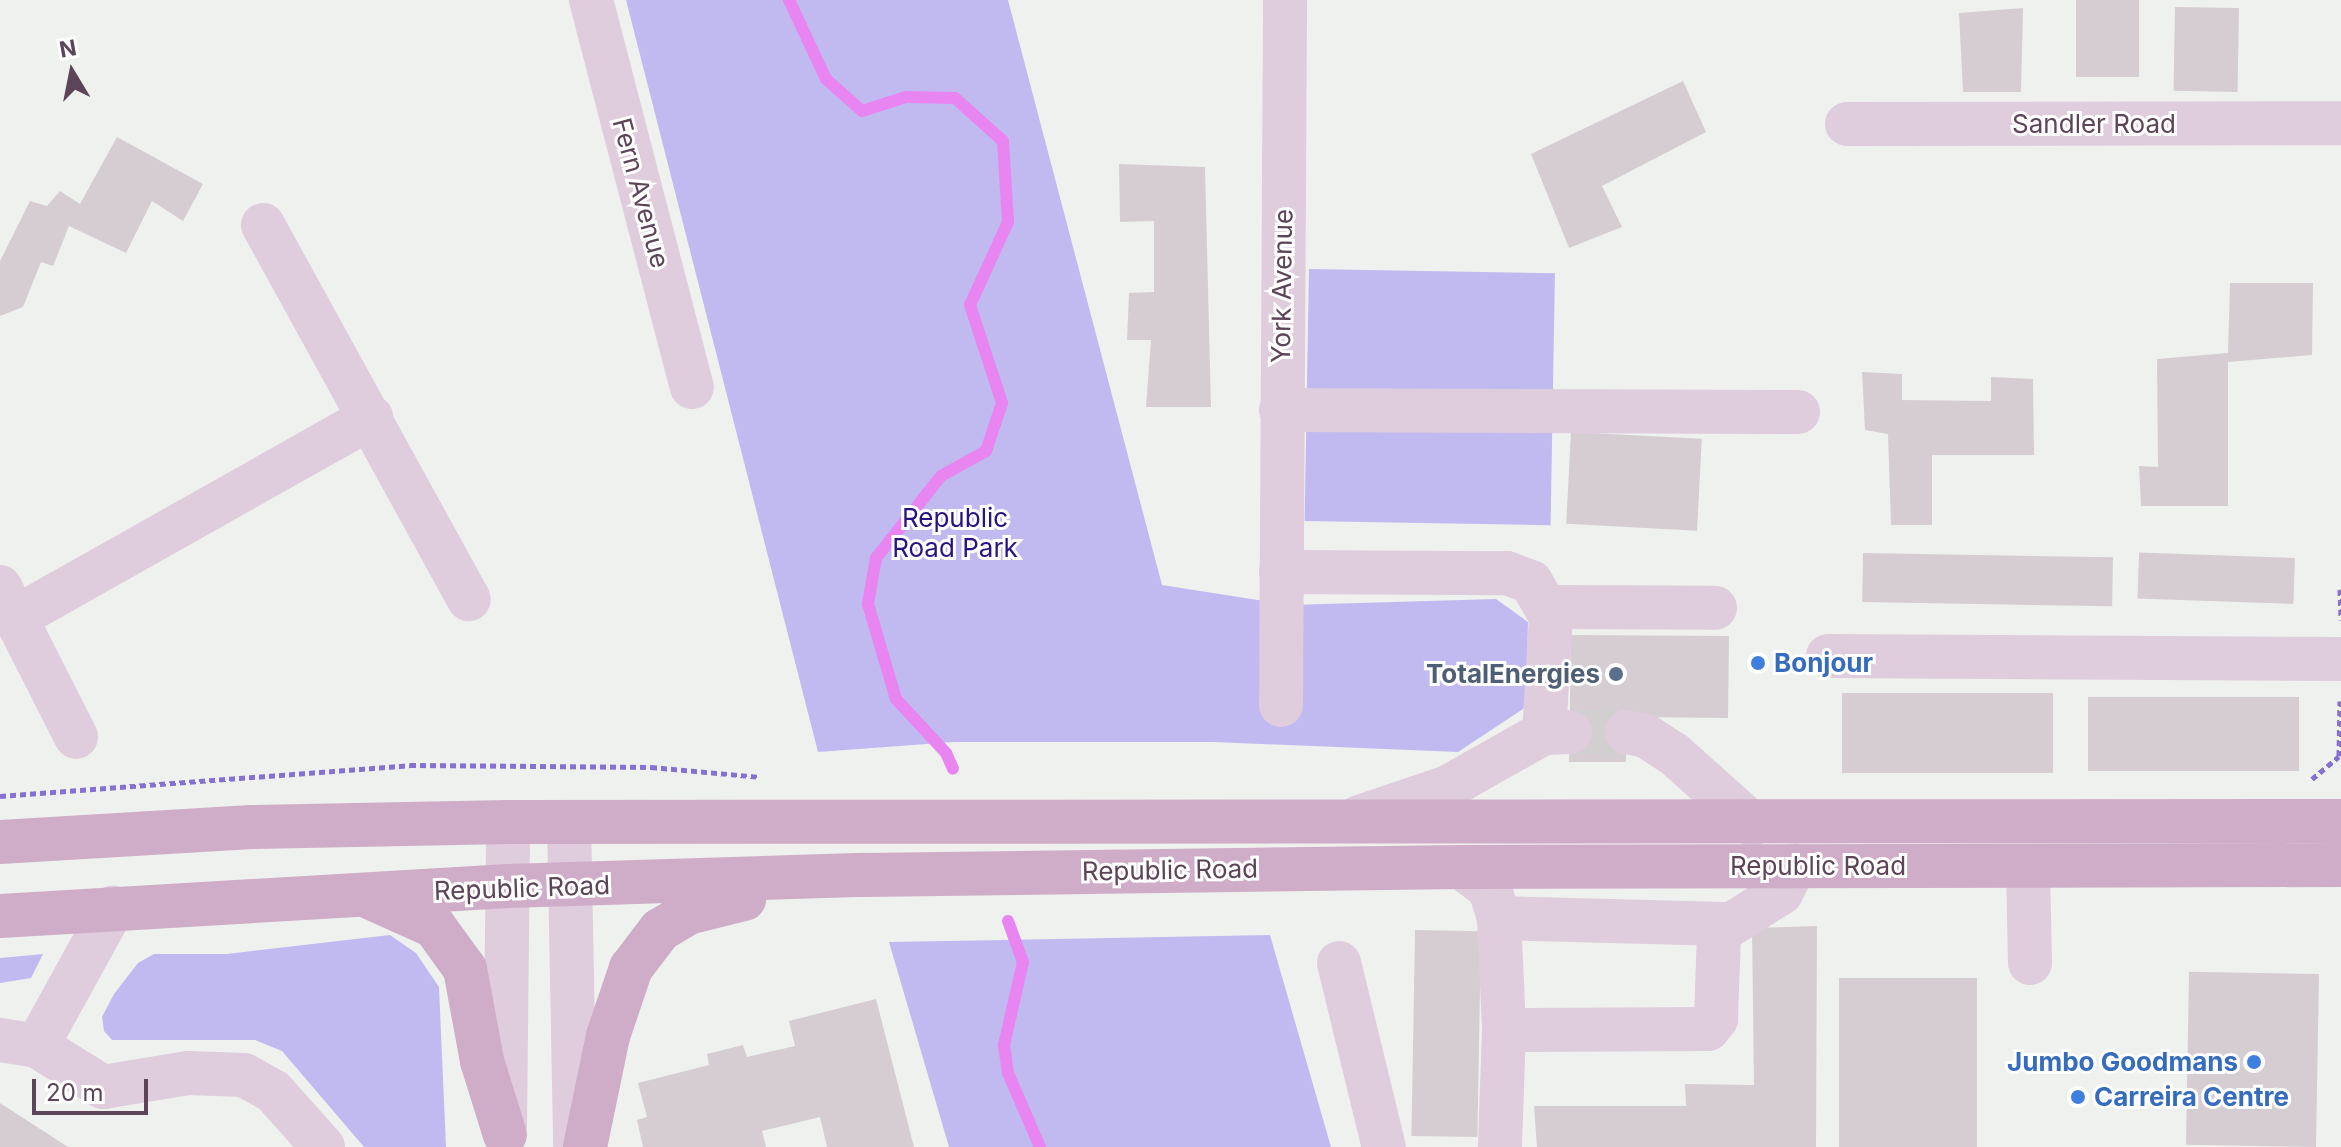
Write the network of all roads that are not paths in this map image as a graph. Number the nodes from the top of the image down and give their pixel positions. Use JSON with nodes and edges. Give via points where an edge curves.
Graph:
{"nodes":[{"id":1,"x":591,"y":0,"type":"edge"},
{"id":2,"x":1285,"y":0,"type":"edge"},
{"id":3,"x":2341,"y":123,"type":"edge"},
{"id":4,"x":1847,"y":124,"type":"dead end"},
{"id":5,"x":263,"y":225,"type":"dead end"},
{"id":6,"x":692,"y":387,"type":"dead end"},
{"id":7,"x":1281,"y":410,"type":"junction"},
{"id":8,"x":1798,"y":412,"type":"dead end"},
{"id":9,"x":371,"y":417,"type":"junction"},
{"id":10,"x":1281,"y":572,"type":"junction"},
{"id":11,"x":469,"y":599,"type":"dead end"},
{"id":12,"x":8,"y":603,"type":"edge"},
{"id":13,"x":1549,"y":607,"type":"junction"},
{"id":14,"x":1715,"y":608,"type":"dead end"},
{"id":15,"x":1828,"y":656,"type":"dead end"},
{"id":16,"x":2341,"y":659,"type":"edge"},
{"id":17,"x":1281,"y":705,"type":"dead end"},
{"id":18,"x":1627,"y":732,"type":"tunnel mouth"},
{"id":19,"x":76,"y":737,"type":"dead end"},
{"id":20,"x":2341,"y":821,"type":"edge"},
{"id":21,"x":508,"y":822,"type":"junction"},
{"id":22,"x":569,"y":822,"type":"junction"},
{"id":23,"x":1340,"y":823,"type":"junction"},
{"id":24,"x":1752,"y":824,"type":"junction"},
{"id":25,"x":0,"y":842,"type":"edge"},
{"id":26,"x":1795,"y":865,"type":"junction"},
{"id":27,"x":2341,"y":865,"type":"edge"},
{"id":28,"x":1461,"y":867,"type":"junction"},
{"id":29,"x":2028,"y":867,"type":"junction"},
{"id":30,"x":864,"y":875,"type":"junction"},
{"id":31,"x":569,"y":885,"type":"junction"},
{"id":32,"x":508,"y":886,"type":"junction"},
{"id":33,"x":363,"y":895,"type":"junction"},
{"id":34,"x":113,"y":908,"type":"junction"},
{"id":35,"x":0,"y":916,"type":"edge"},
{"id":36,"x":1499,"y":918,"type":"junction"},
{"id":37,"x":1725,"y":924,"type":"junction"},
{"id":38,"x":1339,"y":963,"type":"dead end"},
{"id":39,"x":2030,"y":963,"type":"dead end"},
{"id":40,"x":1504,"y":1030,"type":"junction"},
{"id":41,"x":18,"y":1043,"type":"edge"},
{"id":42,"x":504,"y":1141,"type":"edge"},
{"id":43,"x":323,"y":1147,"type":"edge"},
{"id":44,"x":575,"y":1147,"type":"edge"},
{"id":45,"x":585,"y":1147,"type":"edge"},
{"id":46,"x":1384,"y":1147,"type":"edge"},
{"id":47,"x":1500,"y":1147,"type":"edge"}],
"edges":[{"from":1,"to":6,"type":"street","name":"Fern Avenue"},
{"from":2,"to":7,"type":"street","name":"York Avenue"},
{"from":3,"to":4,"type":"street","name":"Sandler Road"},
{"from":5,"to":9,"type":"street"},
{"from":7,"to":8,"type":"street"},
{"from":7,"to":10,"type":"street","name":"York Avenue"},
{"from":9,"to":11,"type":"street"},
{"from":9,"to":12,"type":"street"},
{"from":10,"to":13,"type":"street","via":[[1507,573],[1531,582]]},
{"from":10,"to":17,"type":"street","name":"York Avenue"},
{"from":12,"to":19,"type":"street"},
{"from":13,"to":14,"type":"street"},
{"from":13,"to":23,"type":"street","via":[[1557,733],[1448,787]]},
{"from":15,"to":16,"type":"street"},
{"from":18,"to":24,"type":"street","via":[[1646,736],[1674,754]]},
{"from":20,"to":24,"type":"main road","name":"Republic Road"},
{"from":21,"to":22,"type":"main road","name":"Republic Road"},
{"from":21,"to":25,"type":"main road","name":"Republic Road","via":[[252,827]]},
{"from":21,"to":32,"type":"street"},
{"from":22,"to":23,"type":"main road","name":"Republic Road"},
{"from":22,"to":31,"type":"street"},
{"from":23,"to":24,"type":"main road","name":"Republic Road"},
{"from":26,"to":28,"type":"main road","name":"Republic Road"},
{"from":26,"to":29,"type":"main road","name":"Republic Road"},
{"from":26,"to":37,"type":"street","via":[[1781,893]]},
{"from":27,"to":29,"type":"main road","name":"Republic Road"},
{"from":28,"to":30,"type":"main road","name":"Republic Road"},
{"from":28,"to":36,"type":"street","via":[[1490,889]]},
{"from":29,"to":39,"type":"street"},
{"from":30,"to":31,"type":"main road","name":"Republic Road"},
{"from":30,"to":45,"type":"main road","via":[[713,905],[660,930],[631,968],[618,1000]]},
{"from":31,"to":32,"type":"main road","name":"Republic Road"},
{"from":31,"to":44,"type":"street"},
{"from":32,"to":33,"type":"main road","name":"Republic Road"},
{"from":32,"to":42,"type":"street"},
{"from":33,"to":34,"type":"main road","name":"Republic Road"},
{"from":33,"to":42,"type":"main road","via":[[434,926],[465,969]]},
{"from":34,"to":35,"type":"main road","name":"Republic Road"},
{"from":34,"to":41,"type":"street"},
{"from":36,"to":37,"type":"street"},
{"from":36,"to":40,"type":"street"},
{"from":37,"to":40,"type":"street","via":[[1717,945],[1716,1019],[1708,1029]]},
{"from":38,"to":46,"type":"street"},
{"from":40,"to":47,"type":"street"},
{"from":41,"to":43,"type":"street","via":[[103,1087],[188,1073],[244,1075],[273,1091]]}]}
